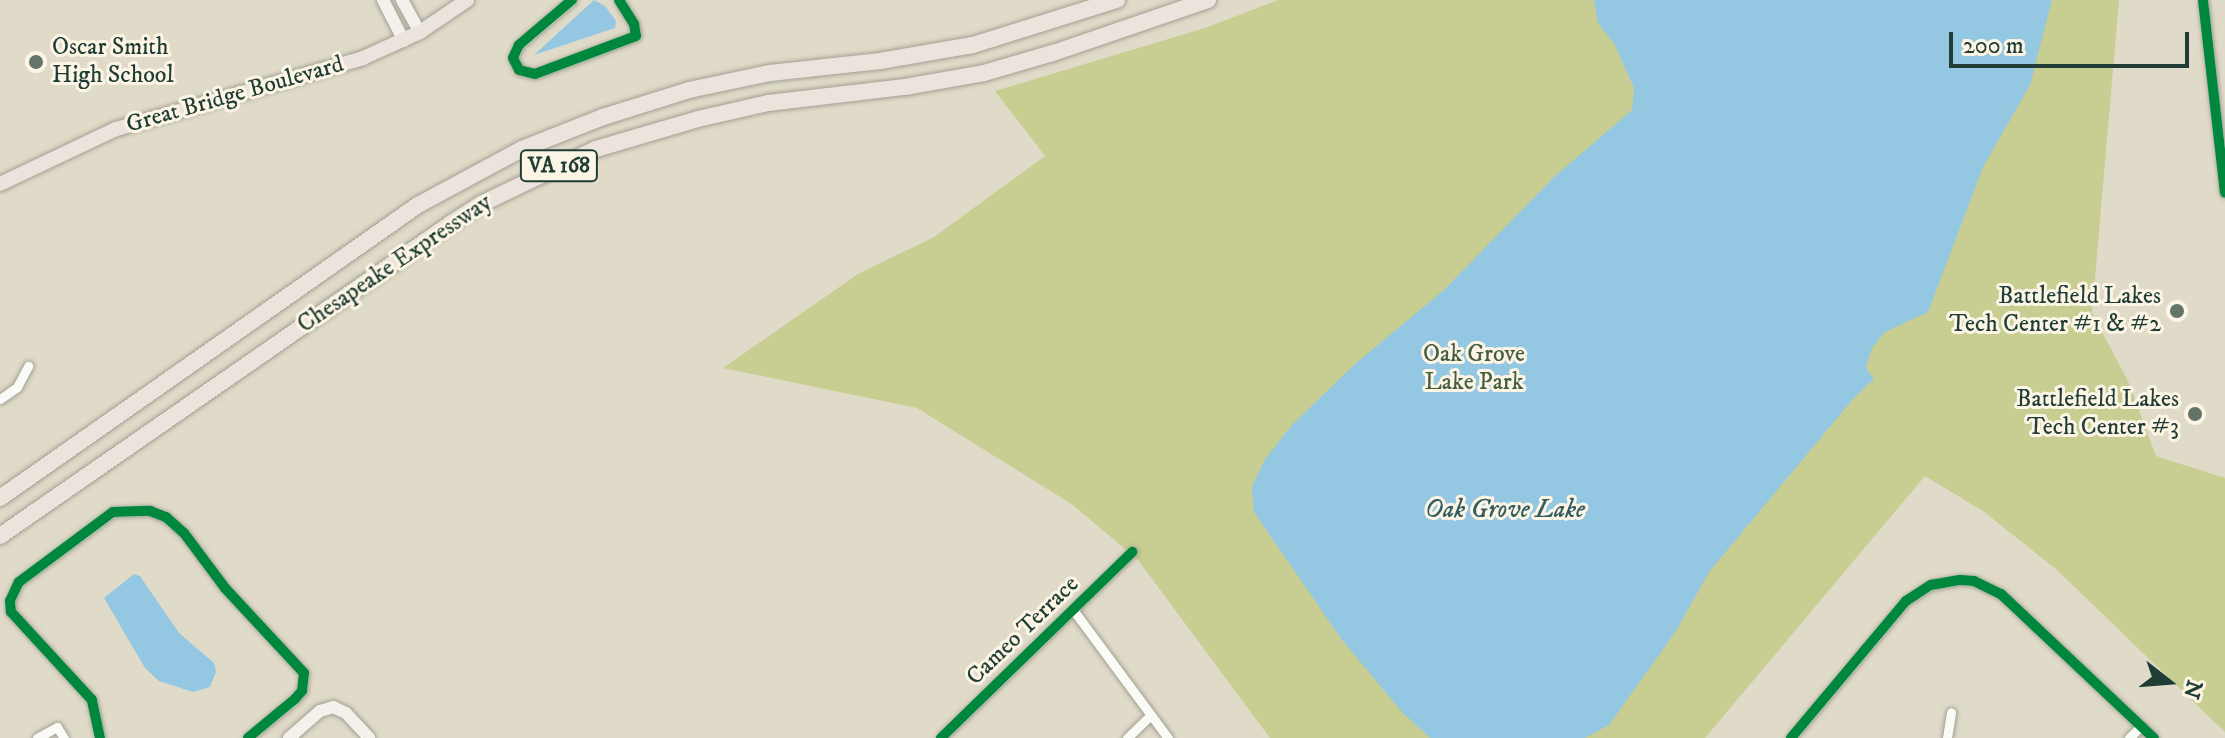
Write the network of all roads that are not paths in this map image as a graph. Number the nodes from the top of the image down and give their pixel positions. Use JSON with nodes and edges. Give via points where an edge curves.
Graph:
{"nodes":[{"id":1,"x":383,"y":0,"type":"edge"},
{"id":2,"x":402,"y":0,"type":"edge"},
{"id":3,"x":467,"y":0,"type":"edge"},
{"id":4,"x":572,"y":0,"type":"edge"},
{"id":5,"x":619,"y":0,"type":"edge"},
{"id":6,"x":1117,"y":0,"type":"edge"},
{"id":7,"x":1208,"y":0,"type":"edge"},
{"id":8,"x":2203,"y":0,"type":"edge"},
{"id":9,"x":420,"y":32,"type":"junction"},
{"id":10,"x":404,"y":41,"type":"junction"},
{"id":11,"x":0,"y":184,"type":"edge"},
{"id":12,"x":2225,"y":193,"type":"edge"},
{"id":13,"x":28,"y":366,"type":"dead end"},
{"id":14,"x":0,"y":399,"type":"edge"},
{"id":15,"x":0,"y":498,"type":"edge"},
{"id":16,"x":0,"y":536,"type":"edge"},
{"id":17,"x":1132,"y":552,"type":"dead end"},
{"id":18,"x":1074,"y":611,"type":"junction"},
{"id":19,"x":1951,"y":712,"type":"dead end"},
{"id":20,"x":1151,"y":715,"type":"junction"},
{"id":21,"x":2141,"y":726,"type":"junction"},
{"id":22,"x":37,"y":738,"type":"edge"},
{"id":23,"x":64,"y":738,"type":"edge"},
{"id":24,"x":100,"y":738,"type":"edge"},
{"id":25,"x":248,"y":738,"type":"edge"},
{"id":26,"x":289,"y":738,"type":"edge"},
{"id":27,"x":369,"y":738,"type":"edge"},
{"id":28,"x":941,"y":738,"type":"edge"},
{"id":29,"x":1127,"y":738,"type":"edge"},
{"id":30,"x":1168,"y":738,"type":"edge"},
{"id":31,"x":1791,"y":738,"type":"edge"},
{"id":32,"x":1947,"y":738,"type":"edge"},
{"id":33,"x":2129,"y":738,"type":"edge"},
{"id":34,"x":2154,"y":738,"type":"edge"}],
"edges":[{"from":1,"to":10,"type":"street"},
{"from":2,"to":9,"type":"street"},
{"from":3,"to":9,"type":"main road","name":"Great Bridge Boulevard"},
{"from":4,"to":5,"type":"street","via":[[519,45],[513,58],[519,70],[535,74],[636,36]]},
{"from":6,"to":15,"type":"highway","name":"Chesapeake Expressway","number":"VA 168","via":[[958,48],[701,87],[522,149],[418,205]]},
{"from":7,"to":16,"type":"highway","name":"Chesapeake Expressway","number":"VA 168","via":[[984,73],[768,103],[596,149],[450,224]]},
{"from":8,"to":12,"type":"street"},
{"from":9,"to":10,"type":"main road","name":"Great Bridge Boulevard"},
{"from":10,"to":11,"type":"main road","name":"Great Bridge Boulevard","via":[[334,68],[116,129]]},
{"from":13,"to":14,"type":"street","via":[[17,387]]},
{"from":17,"to":18,"type":"street","name":"Cameo Terrace"},
{"from":18,"to":20,"type":"street"},
{"from":18,"to":28,"type":"street","name":"Cameo Terrace"},
{"from":19,"to":32,"type":"street"},
{"from":20,"to":29,"type":"street"},
{"from":20,"to":30,"type":"street"},
{"from":21,"to":31,"type":"street","via":[[2001,594],[1960,580],[1931,585],[1906,601]]},
{"from":21,"to":33,"type":"street"},
{"from":21,"to":34,"type":"street"},
{"from":22,"to":23,"type":"street","via":[[57,727]]},
{"from":24,"to":25,"type":"street","via":[[92,700],[11,612],[10,601],[19,582],[113,512],[150,511],[184,533],[225,588],[304,673],[302,691]]},
{"from":26,"to":27,"type":"street","via":[[320,711],[333,707]]}]}
